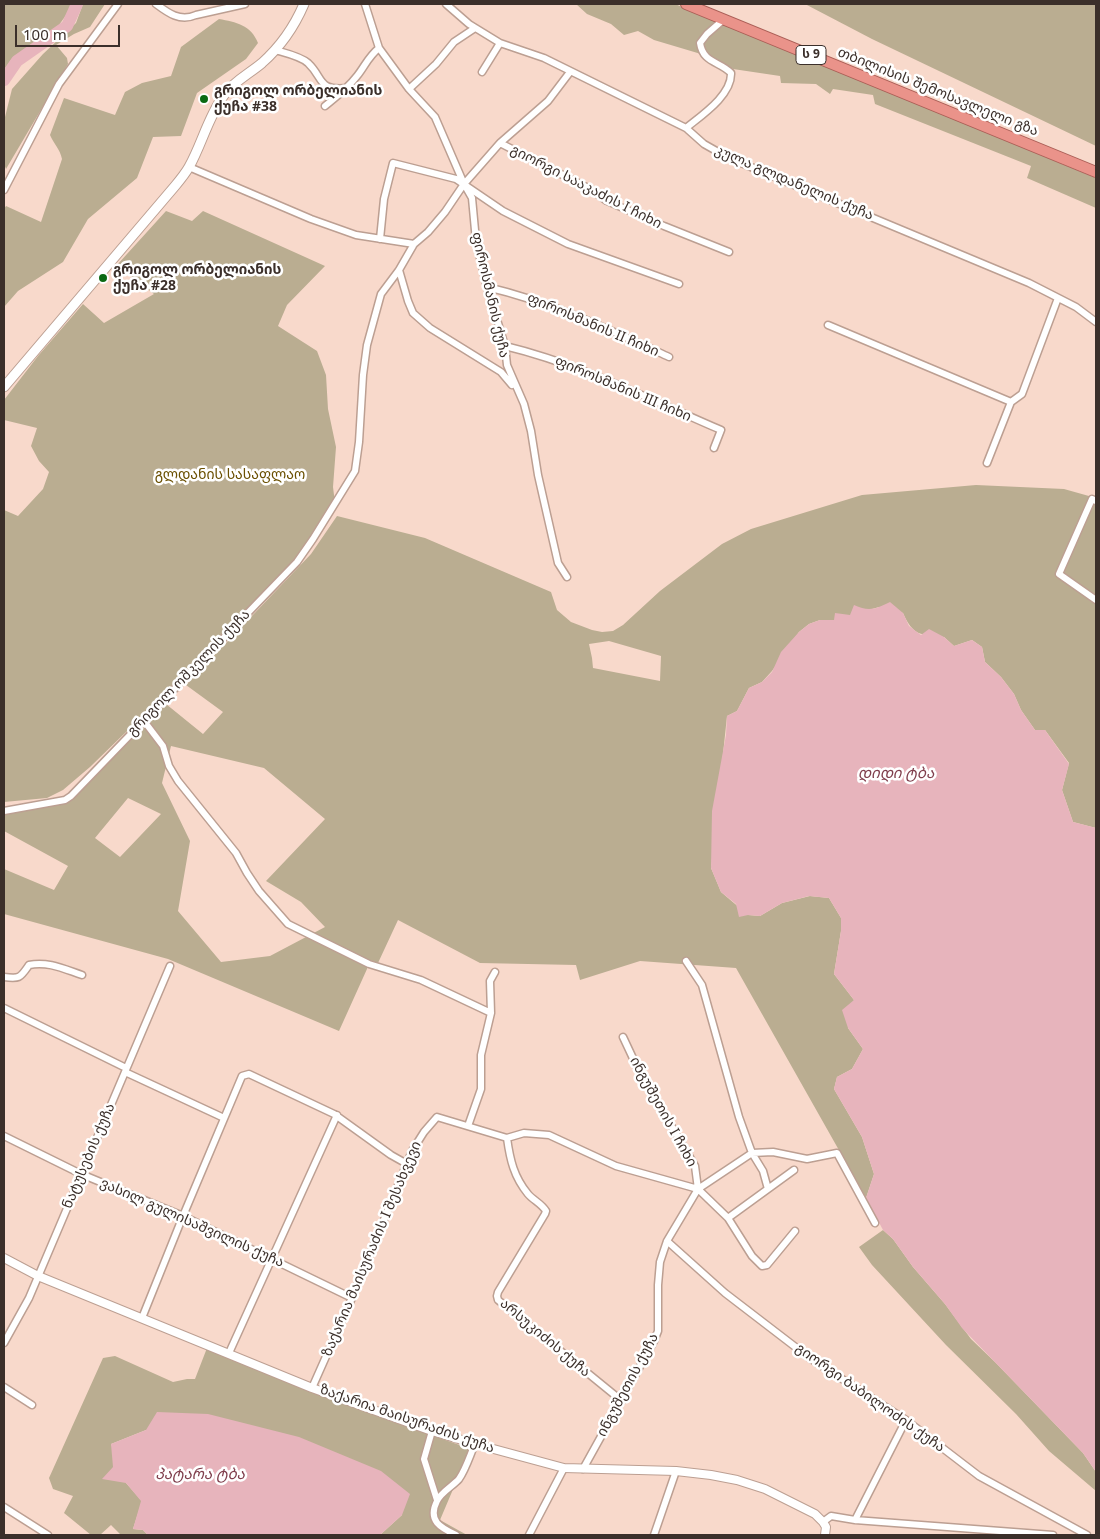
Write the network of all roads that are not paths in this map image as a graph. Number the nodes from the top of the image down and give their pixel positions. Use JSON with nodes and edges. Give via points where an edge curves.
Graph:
{"nodes":[{"id":1,"x":118,"y":4,"type":"edge"},
{"id":2,"x":156,"y":4,"type":"edge"},
{"id":3,"x":245,"y":4,"type":"edge"},
{"id":4,"x":304,"y":4,"type":"edge"},
{"id":5,"x":365,"y":4,"type":"edge"},
{"id":6,"x":446,"y":4,"type":"edge"},
{"id":7,"x":686,"y":4,"type":"edge"},
{"id":8,"x":723,"y":20,"type":"junction"},
{"id":9,"x":475,"y":28,"type":"junction"},
{"id":10,"x":500,"y":43,"type":"junction"},
{"id":11,"x":379,"y":48,"type":"junction"},
{"id":12,"x":275,"y":50,"type":"junction"},
{"id":13,"x":482,"y":72,"type":"dead end"},
{"id":14,"x":570,"y":72,"type":"junction"},
{"id":15,"x":347,"y":88,"type":"junction"},
{"id":16,"x":409,"y":89,"type":"junction"},
{"id":17,"x":325,"y":106,"type":"dead end"},
{"id":18,"x":686,"y":128,"type":"junction"},
{"id":19,"x":500,"y":143,"type":"junction"},
{"id":20,"x":189,"y":167,"type":"junction"},
{"id":21,"x":1096,"y":172,"type":"edge"},
{"id":22,"x":464,"y":184,"type":"junction"},
{"id":23,"x":4,"y":190,"type":"edge"},
{"id":24,"x":380,"y":239,"type":"junction"},
{"id":25,"x":414,"y":244,"type":"junction"},
{"id":26,"x":729,"y":252,"type":"dead end"},
{"id":27,"x":399,"y":270,"type":"junction"},
{"id":28,"x":679,"y":284,"type":"dead end"},
{"id":29,"x":487,"y":287,"type":"junction"},
{"id":30,"x":1058,"y":298,"type":"junction"},
{"id":31,"x":1096,"y":322,"type":"edge"},
{"id":32,"x":828,"y":325,"type":"dead end"},
{"id":33,"x":505,"y":346,"type":"junction"},
{"id":34,"x":669,"y":357,"type":"dead end"},
{"id":35,"x":4,"y":387,"type":"edge"},
{"id":36,"x":516,"y":389,"type":"junction"},
{"id":37,"x":1011,"y":402,"type":"junction"},
{"id":38,"x":714,"y":448,"type":"dead end"},
{"id":39,"x":986,"y":463,"type":"dead end"},
{"id":40,"x":1094,"y":500,"type":"edge"},
{"id":41,"x":567,"y":577,"type":"dead end"},
{"id":42,"x":1096,"y":600,"type":"edge"},
{"id":43,"x":144,"y":721,"type":"junction"},
{"id":44,"x":4,"y":812,"type":"edge"},
{"id":45,"x":686,"y":961,"type":"dead end"},
{"id":46,"x":170,"y":966,"type":"dead end"},
{"id":47,"x":495,"y":972,"type":"dead end"},
{"id":48,"x":82,"y":975,"type":"dead end"},
{"id":49,"x":4,"y":977,"type":"edge"},
{"id":50,"x":4,"y":1008,"type":"edge"},
{"id":51,"x":491,"y":1013,"type":"junction"},
{"id":52,"x":623,"y":1037,"type":"dead end"},
{"id":53,"x":125,"y":1070,"type":"junction"},
{"id":54,"x":337,"y":1116,"type":"junction"},
{"id":55,"x":224,"y":1118,"type":"junction"},
{"id":56,"x":468,"y":1126,"type":"junction"},
{"id":57,"x":4,"y":1136,"type":"edge"},
{"id":58,"x":507,"y":1138,"type":"junction"},
{"id":59,"x":752,"y":1153,"type":"junction"},
{"id":60,"x":407,"y":1164,"type":"junction"},
{"id":61,"x":794,"y":1170,"type":"dead end"},
{"id":62,"x":81,"y":1174,"type":"junction"},
{"id":63,"x":698,"y":1189,"type":"junction"},
{"id":64,"x":768,"y":1189,"type":"junction"},
{"id":65,"x":183,"y":1216,"type":"junction"},
{"id":66,"x":728,"y":1218,"type":"junction"},
{"id":67,"x":875,"y":1223,"type":"dead end"},
{"id":68,"x":795,"y":1231,"type":"dead end"},
{"id":69,"x":667,"y":1241,"type":"junction"},
{"id":70,"x":4,"y":1258,"type":"edge"},
{"id":71,"x":272,"y":1258,"type":"junction"},
{"id":72,"x":38,"y":1276,"type":"junction"},
{"id":73,"x":352,"y":1298,"type":"junction"},
{"id":74,"x":142,"y":1318,"type":"junction"},
{"id":75,"x":4,"y":1343,"type":"edge"},
{"id":76,"x":229,"y":1353,"type":"junction"},
{"id":77,"x":4,"y":1387,"type":"edge"},
{"id":78,"x":312,"y":1388,"type":"junction"},
{"id":79,"x":622,"y":1401,"type":"junction"},
{"id":80,"x":32,"y":1405,"type":"dead end"},
{"id":81,"x":906,"y":1420,"type":"junction"},
{"id":82,"x":432,"y":1431,"type":"junction"},
{"id":83,"x":475,"y":1444,"type":"junction"},
{"id":84,"x":564,"y":1468,"type":"junction"},
{"id":85,"x":583,"y":1469,"type":"junction"},
{"id":86,"x":676,"y":1472,"type":"junction"},
{"id":87,"x":437,"y":1500,"type":"junction"},
{"id":88,"x":4,"y":1507,"type":"edge"},
{"id":89,"x":855,"y":1520,"type":"junction"},
{"id":90,"x":823,"y":1522,"type":"junction"},
{"id":91,"x":48,"y":1535,"type":"edge"},
{"id":92,"x":456,"y":1535,"type":"edge"},
{"id":93,"x":529,"y":1535,"type":"edge"},
{"id":94,"x":654,"y":1535,"type":"edge"},
{"id":95,"x":825,"y":1535,"type":"edge"},
{"id":96,"x":1052,"y":1535,"type":"edge"},
{"id":97,"x":1087,"y":1535,"type":"edge"}],
"edges":[{"from":1,"to":23,"type":"street","via":[[59,84]]},
{"from":2,"to":3,"type":"street","via":[[182,18]]},
{"from":4,"to":12,"type":"main road"},
{"from":5,"to":11,"type":"street","name":"ფიროსმანის ქუჩა"},
{"from":6,"to":9,"type":"street","name":"კულა გლდანელის ქუჩა"},
{"from":7,"to":8,"type":"highway","name":"თბილისის შემოსავლელი გზა","number":"ს 9"},
{"from":8,"to":18,"type":"street","via":[[700,43],[701,52],[727,69],[731,80],[714,106]]},
{"from":8,"to":21,"type":"highway","name":"თბილისის შემოსავლელი გზა","number":"ს 9"},
{"from":9,"to":10,"type":"street","name":"კულა გლდანელის ქუჩა"},
{"from":9,"to":16,"type":"street","via":[[454,42]]},
{"from":10,"to":13,"type":"street"},
{"from":10,"to":14,"type":"street","name":"კულა გლდანელის ქუჩა","via":[[544,58]]},
{"from":11,"to":15,"type":"street","via":[[370,55]]},
{"from":11,"to":16,"type":"street","name":"ფიროსმანის ქუჩა"},
{"from":12,"to":15,"type":"street","via":[[308,63],[325,85]]},
{"from":12,"to":20,"type":"main road","via":[[225,94]]},
{"from":14,"to":18,"type":"street","name":"კულა გლდანელის ქუჩა"},
{"from":14,"to":19,"type":"street","name":"გრიგოლ ოშკელის ქუჩა","via":[[548,101]]},
{"from":15,"to":17,"type":"street"},
{"from":16,"to":22,"type":"street","name":"ფიროსმანის ქუჩა","via":[[435,117]]},
{"from":18,"to":30,"type":"street","name":"კულა გლდანელის ქუჩა","via":[[704,144],[727,157]]},
{"from":19,"to":22,"type":"street","name":"გრიგოლ ოშკელის ქუჩა"},
{"from":19,"to":26,"type":"street","name":"გიორგი სააკაძის I ჩიხი","via":[[607,200]]},
{"from":20,"to":24,"type":"street","via":[[311,219],[356,235]]},
{"from":20,"to":35,"type":"main road","via":[[154,213]]},
{"from":22,"to":24,"type":"street","via":[[456,179],[393,163],[384,199]]},
{"from":22,"to":25,"type":"street","name":"გრიგოლ ოშკელის ქუჩა","via":[[434,225]]},
{"from":22,"to":28,"type":"street","via":[[503,211],[568,244]]},
{"from":22,"to":29,"type":"street","name":"ფიროსმანის ქუჩა","via":[[472,198],[476,241]]},
{"from":24,"to":25,"type":"street"},
{"from":25,"to":27,"type":"street","name":"გრიგოლ ოშკელის ქუჩა"},
{"from":27,"to":36,"type":"street","via":[[413,312],[437,332],[502,372]]},
{"from":27,"to":43,"type":"street","name":"გრიგოლ ოშკელის ქუჩა","via":[[381,294],[367,344],[355,471],[344,492],[297,562]]},
{"from":29,"to":33,"type":"street","name":"ფიროსმანის ქუჩა"},
{"from":29,"to":34,"type":"street","name":"ფიროსმანის II ჩიხი","via":[[522,295],[597,323]]},
{"from":30,"to":31,"type":"street","name":"კულა გლდანელის ქუჩა"},
{"from":30,"to":37,"type":"street","via":[[1022,394]]},
{"from":32,"to":37,"type":"street"},
{"from":33,"to":36,"type":"street","name":"ფიროსმანის ქუჩა","via":[[506,365]]},
{"from":33,"to":38,"type":"street","name":"ფიროსმანის III ჩიხი","via":[[575,367],[721,430]]},
{"from":36,"to":41,"type":"street","name":"ფიროსმანის ქუჩა","via":[[531,431],[558,563]]},
{"from":37,"to":39,"type":"street"},
{"from":40,"to":42,"type":"street","via":[[1059,574]]},
{"from":43,"to":44,"type":"street","name":"გრიგოლ ოშკელის ქუჩა","via":[[65,800]]},
{"from":43,"to":51,"type":"street","via":[[163,746],[178,781],[236,853],[259,891],[288,924],[369,964],[421,980]]},
{"from":45,"to":59,"type":"street","via":[[702,985]]},
{"from":46,"to":53,"type":"street","name":"ნატუსების ქუჩა"},
{"from":47,"to":51,"type":"street","via":[[490,982]]},
{"from":48,"to":49,"type":"street","via":[[38,963],[29,965],[21,976]]},
{"from":50,"to":53,"type":"street"},
{"from":51,"to":56,"type":"street","via":[[481,1055],[481,1089]]},
{"from":52,"to":63,"type":"street","name":"ინგუშეთის I ჩიხი","via":[[695,1166]]},
{"from":53,"to":55,"type":"street"},
{"from":53,"to":62,"type":"street","name":"ნატუსების ქუჩა"},
{"from":54,"to":55,"type":"street","via":[[249,1074],[242,1076]]},
{"from":54,"to":60,"type":"street"},
{"from":54,"to":71,"type":"street"},
{"from":55,"to":65,"type":"street"},
{"from":56,"to":58,"type":"street"},
{"from":56,"to":60,"type":"street","name":"ზაქარია მაისურაძის I შესახვევი","via":[[437,1117],[424,1132]]},
{"from":57,"to":62,"type":"street","name":"ვასილ გულისაშვილის ქუჩა"},
{"from":58,"to":63,"type":"street","via":[[524,1133],[549,1136],[616,1166]]},
{"from":58,"to":79,"type":"street","name":"არსუკიძის ქუჩა","via":[[510,1161],[517,1178],[529,1196],[546,1211],[498,1292],[498,1300]]},
{"from":59,"to":63,"type":"street"},
{"from":59,"to":64,"type":"street","via":[[763,1171]]},
{"from":59,"to":67,"type":"street","via":[[773,1152],[807,1159],[837,1152]]},
{"from":60,"to":73,"type":"street","name":"ზაქარია მაისურაძის I შესახვევი"},
{"from":61,"to":64,"type":"street"},
{"from":62,"to":65,"type":"street","name":"ვასილ გულისაშვილის ქუჩა"},
{"from":62,"to":72,"type":"street","name":"ნატუსების ქუჩა"},
{"from":63,"to":66,"type":"street"},
{"from":63,"to":69,"type":"street","name":"ინგუშეთის ქუჩა"},
{"from":64,"to":66,"type":"street"},
{"from":65,"to":71,"type":"street","name":"ვასილ გულისაშვილის ქუჩა"},
{"from":65,"to":74,"type":"street"},
{"from":66,"to":68,"type":"street","via":[[762,1266]]},
{"from":69,"to":79,"type":"street","name":"ინგუშეთის ქუჩა","via":[[658,1277],[658,1332]]},
{"from":69,"to":81,"type":"street","name":"გიორგი ბაბილოძის ქუჩა","via":[[725,1293],[811,1359]]},
{"from":70,"to":72,"type":"street","name":"ზაქარია მაისურაძის ქუჩა"},
{"from":71,"to":73,"type":"street","name":"ვასილ გულისაშვილის ქუჩა"},
{"from":71,"to":76,"type":"street"},
{"from":72,"to":74,"type":"street","name":"ზაქარია მაისურაძის ქუჩა"},
{"from":72,"to":75,"type":"street","name":"ნატუსების ქუჩა"},
{"from":73,"to":78,"type":"street","name":"ზაქარია მაისურაძის I შესახვევი"},
{"from":74,"to":76,"type":"street","name":"ზაქარია მაისურაძის ქუჩა"},
{"from":76,"to":78,"type":"street","name":"ზაქარია მაისურაძის ქუჩა"},
{"from":77,"to":80,"type":"street"},
{"from":78,"to":82,"type":"street","name":"ზაქარია მაისურაძის ქუჩა"},
{"from":79,"to":85,"type":"street","name":"ინგუშეთის ქუჩა"},
{"from":81,"to":89,"type":"street"},
{"from":81,"to":97,"type":"street","name":"გიორგი ბაბილოძის ქუჩა","via":[[979,1476]]},
{"from":82,"to":83,"type":"street","name":"ზაქარია მაისურაძის ქუჩა"},
{"from":82,"to":87,"type":"street","via":[[424,1459]]},
{"from":83,"to":84,"type":"street","name":"ზაქარია მაისურაძის ქუჩა"},
{"from":83,"to":87,"type":"street","via":[[461,1476]]},
{"from":84,"to":85,"type":"street","name":"ზაქარია მაისურაძის ქუჩა"},
{"from":84,"to":93,"type":"street"},
{"from":85,"to":86,"type":"street","name":"ზაქარია მაისურაძის ქუჩა"},
{"from":86,"to":90,"type":"street","name":"ზაქარია მაისურაძის ქუჩა","via":[[737,1480],[764,1489],[799,1504]]},
{"from":86,"to":94,"type":"street"},
{"from":87,"to":92,"type":"street","via":[[435,1519],[439,1527]]},
{"from":88,"to":91,"type":"street"},
{"from":89,"to":90,"type":"street","via":[[831,1516]]},
{"from":89,"to":96,"type":"street"},
{"from":90,"to":95,"type":"street"}]}
